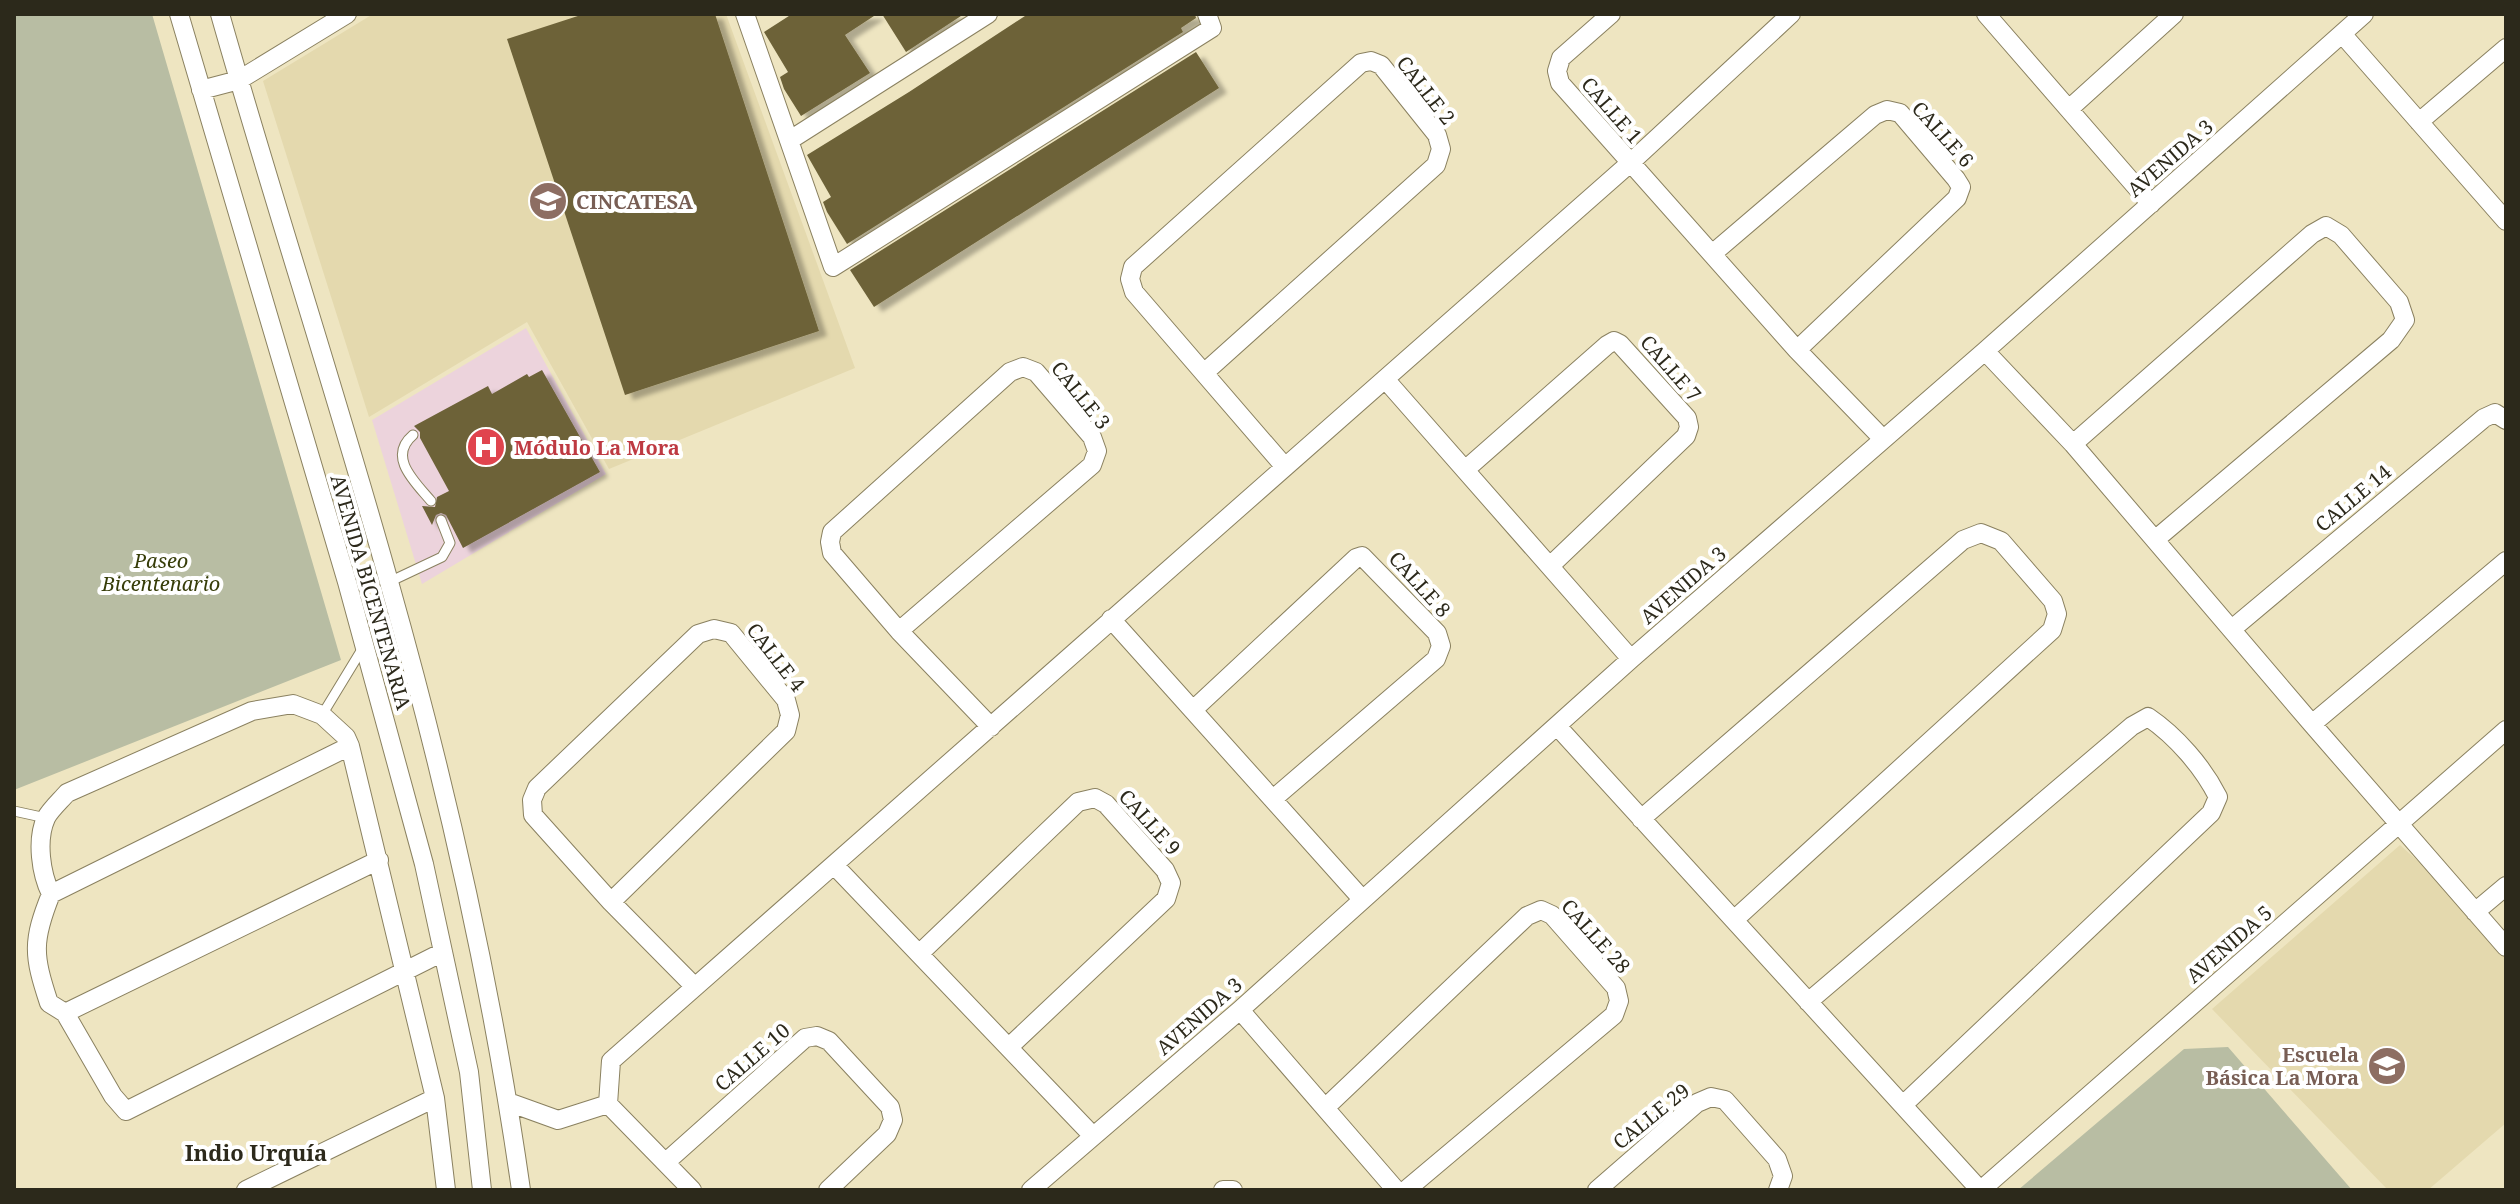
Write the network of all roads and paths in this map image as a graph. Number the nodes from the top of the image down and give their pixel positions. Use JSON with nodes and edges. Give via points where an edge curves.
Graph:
{"nodes":[{"id":1,"x":179,"y":14,"type":"edge"},
{"id":2,"x":220,"y":14,"type":"edge"},
{"id":3,"x":347,"y":14,"type":"edge"},
{"id":4,"x":988,"y":14,"type":"edge"},
{"id":5,"x":1207,"y":14,"type":"edge"},
{"id":6,"x":1611,"y":14,"type":"edge"},
{"id":7,"x":1791,"y":14,"type":"edge"},
{"id":8,"x":1986,"y":14,"type":"edge"},
{"id":9,"x":2174,"y":14,"type":"edge"},
{"id":10,"x":2364,"y":14,"type":"edge"},
{"id":11,"x":748,"y":15,"type":"edge"},
{"id":12,"x":2343,"y":35,"type":"junction"},
{"id":13,"x":2506,"y":48,"type":"edge"},
{"id":14,"x":239,"y":80,"type":"junction"},
{"id":15,"x":201,"y":90,"type":"junction"},
{"id":16,"x":2069,"y":109,"type":"junction"},
{"id":17,"x":2419,"y":122,"type":"junction"},
{"id":18,"x":790,"y":140,"type":"junction"},
{"id":19,"x":1629,"y":164,"type":"junction"},
{"id":20,"x":2151,"y":204,"type":"junction"},
{"id":21,"x":2506,"y":221,"type":"edge"},
{"id":22,"x":1712,"y":254,"type":"junction"},
{"id":23,"x":1797,"y":350,"type":"junction"},
{"id":24,"x":1985,"y":351,"type":"junction"},
{"id":25,"x":1204,"y":373,"type":"junction"},
{"id":26,"x":1385,"y":379,"type":"junction"},
{"id":27,"x":2506,"y":420,"type":"edge"},
{"id":28,"x":413,"y":435,"type":"dead end"},
{"id":29,"x":1883,"y":439,"type":"junction"},
{"id":30,"x":2073,"y":444,"type":"junction"},
{"id":31,"x":1285,"y":467,"type":"junction"},
{"id":32,"x":1465,"y":470,"type":"junction"},
{"id":33,"x":431,"y":501,"type":"dead end"},
{"id":34,"x":441,"y":520,"type":"dead end"},
{"id":35,"x":2156,"y":539,"type":"junction"},
{"id":36,"x":2506,"y":561,"type":"edge"},
{"id":37,"x":1550,"y":566,"type":"junction"},
{"id":38,"x":389,"y":582,"type":"junction"},
{"id":39,"x":1111,"y":619,"type":"junction"},
{"id":40,"x":2232,"y":629,"type":"junction"},
{"id":41,"x":899,"y":631,"type":"junction"},
{"id":42,"x":364,"y":646,"type":"junction"},
{"id":43,"x":1631,"y":659,"type":"junction"},
{"id":44,"x":1193,"y":710,"type":"junction"},
{"id":45,"x":322,"y":715,"type":"junction"},
{"id":46,"x":2312,"y":724,"type":"junction"},
{"id":47,"x":1557,"y":726,"type":"junction"},
{"id":48,"x":991,"y":727,"type":"junction"},
{"id":49,"x":2506,"y":730,"type":"edge"},
{"id":50,"x":350,"y":746,"type":"junction"},
{"id":51,"x":1273,"y":799,"type":"junction"},
{"id":52,"x":14,"y":811,"type":"edge"},
{"id":53,"x":46,"y":818,"type":"junction"},
{"id":54,"x":1641,"y":819,"type":"junction"},
{"id":55,"x":2400,"y":825,"type":"junction"},
{"id":56,"x":379,"y":860,"type":"junction"},
{"id":57,"x":834,"y":865,"type":"junction"},
{"id":58,"x":2506,"y":886,"type":"edge"},
{"id":59,"x":51,"y":894,"type":"junction"},
{"id":60,"x":1362,"y":899,"type":"junction"},
{"id":61,"x":611,"y":902,"type":"junction"},
{"id":62,"x":2475,"y":912,"type":"junction"},
{"id":63,"x":1734,"y":920,"type":"junction"},
{"id":64,"x":2506,"y":947,"type":"edge"},
{"id":65,"x":443,"y":952,"type":"junction"},
{"id":66,"x":919,"y":954,"type":"junction"},
{"id":67,"x":406,"y":972,"type":"junction"},
{"id":68,"x":695,"y":987,"type":"junction"},
{"id":69,"x":1808,"y":1002,"type":"junction"},
{"id":70,"x":1240,"y":1010,"type":"junction"},
{"id":71,"x":65,"y":1013,"type":"junction"},
{"id":72,"x":1009,"y":1047,"type":"junction"},
{"id":73,"x":435,"y":1098,"type":"junction"},
{"id":74,"x":508,"y":1102,"type":"junction"},
{"id":75,"x":608,"y":1104,"type":"junction"},
{"id":76,"x":1903,"y":1105,"type":"junction"},
{"id":77,"x":1325,"y":1108,"type":"junction"},
{"id":78,"x":1093,"y":1136,"type":"junction"},
{"id":79,"x":666,"y":1162,"type":"junction"},
{"id":80,"x":246,"y":1190,"type":"edge"},
{"id":81,"x":446,"y":1190,"type":"edge"},
{"id":82,"x":482,"y":1190,"type":"edge"},
{"id":83,"x":521,"y":1190,"type":"edge"},
{"id":84,"x":692,"y":1190,"type":"edge"},
{"id":85,"x":828,"y":1190,"type":"edge"},
{"id":86,"x":1031,"y":1190,"type":"edge"},
{"id":87,"x":1223,"y":1190,"type":"edge"},
{"id":88,"x":1233,"y":1190,"type":"edge"},
{"id":89,"x":1396,"y":1190,"type":"edge"},
{"id":90,"x":1406,"y":1190,"type":"edge"},
{"id":91,"x":1597,"y":1190,"type":"edge"},
{"id":92,"x":1778,"y":1190,"type":"edge"},
{"id":93,"x":1980,"y":1190,"type":"edge"}],
"edges":[{"from":1,"to":15,"type":"street","name":"AVENIDA BICENTENARIA"},
{"from":2,"to":14,"type":"street","name":"AVENIDA BICENTENARIA"},
{"from":3,"to":14,"type":"street"},
{"from":4,"to":18,"type":"street"},
{"from":5,"to":18,"type":"street","via":[[1212,28],[833,267]]},
{"from":6,"to":19,"type":"street","name":"CALLE 1","via":[[1561,58],[1557,71],[1560,83]]},
{"from":7,"to":19,"type":"street"},
{"from":8,"to":16,"type":"street"},
{"from":9,"to":16,"type":"street"},
{"from":10,"to":12,"type":"street","name":"AVENIDA 3"},
{"from":11,"to":18,"type":"street"},
{"from":12,"to":17,"type":"street"},
{"from":12,"to":20,"type":"street","name":"AVENIDA 3"},
{"from":13,"to":17,"type":"street"},
{"from":14,"to":15,"type":"street"},
{"from":14,"to":38,"type":"street","name":"AVENIDA BICENTENARIA"},
{"from":15,"to":42,"type":"street","name":"AVENIDA BICENTENARIA"},
{"from":16,"to":20,"type":"street"},
{"from":17,"to":21,"type":"street"},
{"from":19,"to":22,"type":"street"},
{"from":19,"to":26,"type":"street"},
{"from":20,"to":24,"type":"street","name":"AVENIDA 3"},
{"from":22,"to":23,"type":"street"},
{"from":22,"to":23,"type":"street","name":"CALLE 6","via":[[1875,115],[1887,110],[1900,113],[1956,179],[1961,187],[1957,198]]},
{"from":23,"to":29,"type":"street"},
{"from":24,"to":29,"type":"street","name":"AVENIDA 3"},
{"from":24,"to":30,"type":"street"},
{"from":25,"to":25,"type":"street","name":"CALLE 2","via":[[1134,292],[1133,267],[1361,63],[1381,65],[1437,135],[1441,149],[1436,165]]},
{"from":25,"to":31,"type":"street"},
{"from":26,"to":31,"type":"street"},
{"from":26,"to":32,"type":"street"},
{"from":27,"to":40,"type":"street","name":"CALLE 14","via":[[2495,413],[2484,418]]},
{"from":28,"to":33,"type":"lane","via":[[403,446],[402,459]]},
{"from":29,"to":43,"type":"street","name":"AVENIDA 3"},
{"from":30,"to":35,"type":"street"},
{"from":30,"to":35,"type":"street","via":[[2312,234],[2326,226],[2341,235],[2399,302],[2405,320],[2391,340]]},
{"from":31,"to":39,"type":"street"},
{"from":32,"to":37,"type":"street"},
{"from":32,"to":37,"type":"street","name":"CALLE 7","via":[[1614,341],[1687,418],[1686,436]]},
{"from":34,"to":38,"type":"lane","via":[[450,543],[442,557]]},
{"from":35,"to":40,"type":"street"},
{"from":36,"to":46,"type":"street"},
{"from":37,"to":43,"type":"street"},
{"from":38,"to":74,"type":"street","name":"AVENIDA BICENTENARIA","via":[[430,736]]},
{"from":39,"to":44,"type":"street"},
{"from":39,"to":48,"type":"street"},
{"from":40,"to":46,"type":"street"},
{"from":41,"to":41,"type":"street","name":"CALLE 3","via":[[832,553],[832,532],[1010,372],[1023,367],[1036,372],[1092,437],[1097,451],[1092,465]]},
{"from":41,"to":48,"type":"street"},
{"from":42,"to":45,"type":"lane"},
{"from":42,"to":65,"type":"street","name":"AVENIDA BICENTENARIA"},
{"from":43,"to":47,"type":"street","name":"AVENIDA 3"},
{"from":44,"to":51,"type":"street"},
{"from":44,"to":51,"type":"street","name":"CALLE 8","via":[[1362,556],[1437,633],[1441,646],[1436,659]]},
{"from":45,"to":50,"type":"street"},
{"from":45,"to":53,"type":"street","via":[[293,704],[252,711],[67,793]]},
{"from":46,"to":55,"type":"street"},
{"from":47,"to":54,"type":"street"},
{"from":47,"to":60,"type":"street","name":"AVENIDA 3"},
{"from":48,"to":57,"type":"street"},
{"from":49,"to":55,"type":"street","name":"AVENIDA 5"},
{"from":50,"to":56,"type":"street"},
{"from":50,"to":59,"type":"street"},
{"from":51,"to":60,"type":"street"},
{"from":52,"to":53,"type":"lane"},
{"from":53,"to":59,"type":"street","via":[[43,879]]},
{"from":54,"to":63,"type":"street"},
{"from":54,"to":63,"type":"street","via":[[1963,540],[1981,533],[2001,541],[2053,601],[2057,614],[2052,630]]},
{"from":55,"to":62,"type":"street"},
{"from":55,"to":93,"type":"street","name":"AVENIDA 5"},
{"from":56,"to":67,"type":"street"},
{"from":56,"to":71,"type":"street"},
{"from":57,"to":66,"type":"street"},
{"from":57,"to":68,"type":"street"},
{"from":58,"to":62,"type":"street"},
{"from":59,"to":71,"type":"street","via":[[36,934],[35,955],[49,1003]]},
{"from":60,"to":70,"type":"street","name":"AVENIDA 3"},
{"from":61,"to":61,"type":"street","name":"CALLE 4","via":[[533,815],[537,788],[698,634],[714,629],[731,633],[786,700],[786,731]]},
{"from":61,"to":68,"type":"street"},
{"from":62,"to":64,"type":"street"},
{"from":63,"to":69,"type":"street"},
{"from":65,"to":67,"type":"street"},
{"from":65,"to":82,"type":"street","name":"AVENIDA BICENTENARIA","via":[[469,1072]]},
{"from":66,"to":72,"type":"street"},
{"from":66,"to":72,"type":"street","name":"CALLE 9","via":[[1078,802],[1095,798],[1106,804],[1165,870],[1171,883],[1166,899]]},
{"from":67,"to":71,"type":"street","via":[[126,1111]]},
{"from":67,"to":73,"type":"street"},
{"from":68,"to":75,"type":"street","via":[[611,1061]]},
{"from":69,"to":76,"type":"street"},
{"from":69,"to":76,"type":"street","via":[[2132,726],[2148,717],[2164,728],[2211,782],[2218,797],[2211,813]]},
{"from":70,"to":77,"type":"street"},
{"from":70,"to":78,"type":"street","name":"AVENIDA 3"},
{"from":72,"to":78,"type":"street"},
{"from":73,"to":80,"type":"street"},
{"from":73,"to":81,"type":"street"},
{"from":74,"to":75,"type":"street","via":[[558,1120]]},
{"from":74,"to":83,"type":"street","name":"AVENIDA BICENTENARIA"},
{"from":75,"to":79,"type":"street"},
{"from":76,"to":93,"type":"street"},
{"from":77,"to":89,"type":"street"},
{"from":77,"to":90,"type":"street","name":"CALLE 28","via":[[1527,916],[1541,910],[1552,915],[1616,988],[1614,1015]]},
{"from":78,"to":86,"type":"street","name":"AVENIDA 3"},
{"from":79,"to":84,"type":"street"},
{"from":79,"to":85,"type":"street","name":"CALLE 10","via":[[805,1038],[817,1036],[829,1041],[890,1107],[893,1120],[887,1134]]},
{"from":87,"to":88,"type":"street"},
{"from":91,"to":92,"type":"street","name":"CALLE 29","via":[[1697,1103],[1711,1097],[1725,1100],[1777,1159],[1783,1176]]}]}
